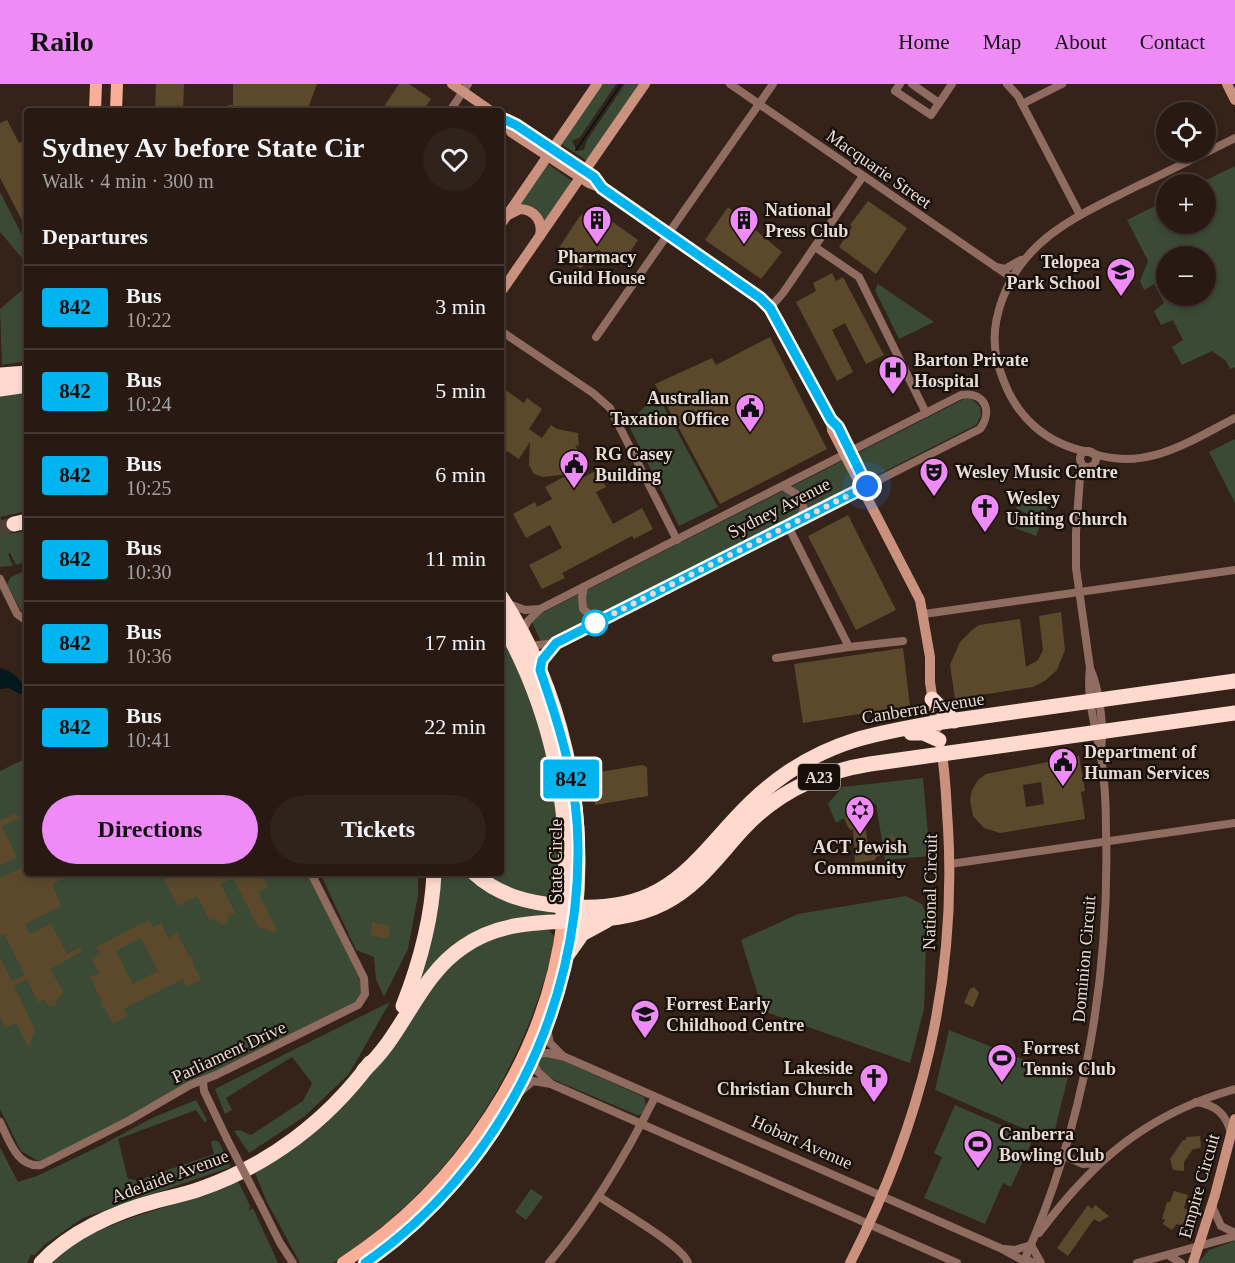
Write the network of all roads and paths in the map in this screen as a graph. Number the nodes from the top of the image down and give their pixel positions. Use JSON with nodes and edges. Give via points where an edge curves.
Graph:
{"nodes":[{"id":1,"x":96,"y":84,"type":"edge"},
{"id":2,"x":117,"y":84,"type":"edge"},
{"id":3,"x":452,"y":84,"type":"edge"},
{"id":4,"x":597,"y":84,"type":"edge"},
{"id":5,"x":645,"y":84,"type":"edge"},
{"id":6,"x":730,"y":84,"type":"edge"},
{"id":7,"x":773,"y":84,"type":"edge"},
{"id":8,"x":900,"y":84,"type":"edge"},
{"id":9,"x":912,"y":84,"type":"edge"},
{"id":10,"x":952,"y":84,"type":"edge"},
{"id":11,"x":1007,"y":84,"type":"edge"},
{"id":12,"x":1062,"y":84,"type":"edge"},
{"id":13,"x":1227,"y":84,"type":"edge"},
{"id":14,"x":466,"y":88,"type":"edge"},
{"id":15,"x":1235,"y":100,"type":"edge"},
{"id":16,"x":939,"y":103,"type":"junction"},
{"id":17,"x":759,"y":104,"type":"junction"},
{"id":18,"x":1022,"y":104,"type":"junction"},
{"id":19,"x":95,"y":108,"type":"edge"},
{"id":20,"x":116,"y":108,"type":"edge"},
{"id":21,"x":452,"y":108,"type":"edge"},
{"id":22,"x":488,"y":108,"type":"edge"},
{"id":23,"x":505,"y":121,"type":"edge"},
{"id":24,"x":1235,"y":138,"type":"edge"},
{"id":25,"x":550,"y":153,"type":"junction"},
{"id":26,"x":583,"y":175,"type":"junction"},
{"id":27,"x":863,"y":176,"type":"junction"},
{"id":28,"x":1080,"y":215,"type":"junction"},
{"id":29,"x":504,"y":220,"type":"edge"},
{"id":30,"x":504,"y":220,"type":"edge"},
{"id":31,"x":669,"y":236,"type":"junction"},
{"id":32,"x":540,"y":237,"type":"junction"},
{"id":33,"x":815,"y":247,"type":"junction"},
{"id":34,"x":1023,"y":259,"type":"junction"},
{"id":35,"x":995,"y":267,"type":"junction"},
{"id":36,"x":1011,"y":278,"type":"junction"},
{"id":37,"x":504,"y":288,"type":"edge"},
{"id":38,"x":770,"y":308,"type":"junction"},
{"id":39,"x":504,"y":333,"type":"edge"},
{"id":40,"x":596,"y":337,"type":"dead end"},
{"id":41,"x":24,"y":373,"type":"edge"},
{"id":42,"x":0,"y":375,"type":"edge"},
{"id":43,"x":24,"y":385,"type":"edge"},
{"id":44,"x":0,"y":389,"type":"edge"},
{"id":45,"x":926,"y":413,"type":"junction"},
{"id":46,"x":1235,"y":418,"type":"edge"},
{"id":47,"x":1090,"y":452,"type":"junction"},
{"id":48,"x":848,"y":453,"type":"junction"},
{"id":49,"x":1108,"y":459,"type":"junction"},
{"id":50,"x":1081,"y":463,"type":"junction"},
{"id":51,"x":1092,"y":465,"type":"junction"},
{"id":52,"x":783,"y":486,"type":"junction"},
{"id":53,"x":1080,"y":486,"type":"junction"},
{"id":54,"x":865,"y":487,"type":"junction"},
{"id":55,"x":799,"y":520,"type":"junction"},
{"id":56,"x":788,"y":526,"type":"junction"},
{"id":57,"x":677,"y":540,"type":"junction"},
{"id":58,"x":1235,"y":573,"type":"edge"},
{"id":59,"x":0,"y":579,"type":"edge"},
{"id":60,"x":584,"y":587,"type":"junction"},
{"id":61,"x":1078,"y":593,"type":"junction"},
{"id":62,"x":504,"y":600,"type":"edge"},
{"id":63,"x":504,"y":601,"type":"edge"},
{"id":64,"x":540,"y":609,"type":"junction"},
{"id":65,"x":924,"y":614,"type":"junction"},
{"id":66,"x":24,"y":619,"type":"edge"},
{"id":67,"x":602,"y":620,"type":"junction"},
{"id":68,"x":504,"y":624,"type":"edge"},
{"id":69,"x":522,"y":641,"type":"junction"},
{"id":70,"x":903,"y":641,"type":"dead end"},
{"id":71,"x":556,"y":643,"type":"junction"},
{"id":72,"x":849,"y":647,"type":"junction"},
{"id":73,"x":776,"y":658,"type":"dead end"},
{"id":74,"x":541,"y":672,"type":"junction"},
{"id":75,"x":1235,"y":681,"type":"edge"},
{"id":76,"x":932,"y":699,"type":"junction"},
{"id":77,"x":1094,"y":702,"type":"junction"},
{"id":78,"x":1235,"y":712,"type":"edge"},
{"id":79,"x":954,"y":722,"type":"junction"},
{"id":80,"x":1098,"y":732,"type":"junction"},
{"id":81,"x":939,"y":737,"type":"junction"},
{"id":82,"x":969,"y":750,"type":"junction"},
{"id":83,"x":561,"y":758,"type":"junction"},
{"id":84,"x":569,"y":813,"type":"junction"},
{"id":85,"x":1235,"y":824,"type":"edge"},
{"id":86,"x":1106,"y":842,"type":"junction"},
{"id":87,"x":950,"y":864,"type":"junction"},
{"id":88,"x":578,"y":872,"type":"junction"},
{"id":89,"x":313,"y":876,"type":"edge"},
{"id":90,"x":434,"y":876,"type":"edge"},
{"id":91,"x":478,"y":876,"type":"edge"},
{"id":92,"x":569,"y":913,"type":"junction"},
{"id":93,"x":607,"y":913,"type":"junction"},
{"id":94,"x":568,"y":954,"type":"junction"},
{"id":95,"x":547,"y":1024,"type":"junction"},
{"id":96,"x":530,"y":1036,"type":"junction"},
{"id":97,"x":532,"y":1057,"type":"junction"},
{"id":98,"x":565,"y":1057,"type":"junction"},
{"id":99,"x":364,"y":1070,"type":"junction"},
{"id":100,"x":514,"y":1071,"type":"junction"},
{"id":101,"x":203,"y":1081,"type":"junction"},
{"id":102,"x":551,"y":1084,"type":"junction"},
{"id":103,"x":1235,"y":1089,"type":"edge"},
{"id":104,"x":655,"y":1097,"type":"junction"},
{"id":105,"x":1195,"y":1102,"type":"junction"},
{"id":106,"x":508,"y":1107,"type":"junction"},
{"id":107,"x":1235,"y":1119,"type":"edge"},
{"id":108,"x":0,"y":1122,"type":"edge"},
{"id":109,"x":641,"y":1124,"type":"junction"},
{"id":110,"x":1231,"y":1135,"type":"junction"},
{"id":111,"x":1063,"y":1155,"type":"junction"},
{"id":112,"x":1099,"y":1163,"type":"junction"},
{"id":113,"x":600,"y":1197,"type":"junction"},
{"id":114,"x":883,"y":1197,"type":"junction"},
{"id":115,"x":1212,"y":1205,"type":"junction"},
{"id":116,"x":870,"y":1225,"type":"junction"},
{"id":117,"x":1235,"y":1234,"type":"edge"},
{"id":118,"x":280,"y":1243,"type":"junction"},
{"id":119,"x":1032,"y":1243,"type":"junction"},
{"id":120,"x":1198,"y":1247,"type":"junction"},
{"id":121,"x":1000,"y":1248,"type":"junction"},
{"id":122,"x":1168,"y":1256,"type":"junction"},
{"id":123,"x":1024,"y":1261,"type":"edge"},
{"id":124,"x":41,"y":1263,"type":"edge"},
{"id":125,"x":286,"y":1263,"type":"edge"},
{"id":126,"x":293,"y":1263,"type":"edge"},
{"id":127,"x":343,"y":1263,"type":"edge"},
{"id":128,"x":365,"y":1263,"type":"edge"},
{"id":129,"x":549,"y":1263,"type":"edge"},
{"id":130,"x":688,"y":1263,"type":"edge"},
{"id":131,"x":850,"y":1263,"type":"edge"},
{"id":132,"x":957,"y":1263,"type":"edge"},
{"id":133,"x":1034,"y":1263,"type":"edge"},
{"id":134,"x":1041,"y":1263,"type":"edge"},
{"id":135,"x":1137,"y":1263,"type":"edge"},
{"id":136,"x":1181,"y":1263,"type":"edge"},
{"id":137,"x":1193,"y":1263,"type":"edge"}],
"edges":[{"from":1,"to":19,"type":"main road"},
{"from":2,"to":20,"type":"main road"},
{"from":3,"to":14,"type":"street"},
{"from":4,"to":25,"type":"street"},
{"from":5,"to":26,"type":"street"},
{"from":6,"to":17,"type":"street","name":"Macquarie Street"},
{"from":7,"to":17,"type":"street"},
{"from":8,"to":16,"type":"street","via":[[895,91],[931,115]]},
{"from":9,"to":16,"type":"street"},
{"from":10,"to":16,"type":"street"},
{"from":11,"to":18,"type":"street"},
{"from":12,"to":18,"type":"street"},
{"from":13,"to":15,"type":"street"},
{"from":14,"to":21,"type":"street"},
{"from":14,"to":22,"type":"street"},
{"from":17,"to":27,"type":"street","name":"Macquarie Street"},
{"from":17,"to":31,"type":"street"},
{"from":18,"to":28,"type":"street"},
{"from":23,"to":25,"type":"street","name":"National Circuit","via":[[516,125]]},
{"from":24,"to":28,"type":"street"},
{"from":25,"to":26,"type":"street","name":"National Circuit"},
{"from":25,"to":29,"type":"street"},
{"from":26,"to":31,"type":"street","name":"National Circuit","via":[[594,177],[602,188]]},
{"from":26,"to":32,"type":"street"},
{"from":27,"to":33,"type":"street"},
{"from":27,"to":35,"type":"street","name":"Macquarie Street"},
{"from":28,"to":34,"type":"street"},
{"from":30,"to":32,"type":"street","via":[[516,210],[530,211],[539,220]]},
{"from":31,"to":38,"type":"street","name":"National Circuit"},
{"from":31,"to":40,"type":"street"},
{"from":32,"to":37,"type":"street"},
{"from":33,"to":38,"type":"street"},
{"from":33,"to":45,"type":"street","via":[[859,277]]},
{"from":34,"to":35,"type":"street","via":[[1005,268]]},
{"from":34,"to":36,"type":"street"},
{"from":35,"to":36,"type":"street","name":"Macquarie Street"},
{"from":36,"to":47,"type":"street","via":[[993,334],[996,358],[1008,393],[1041,434]]},
{"from":38,"to":48,"type":"street","name":"National Circuit","via":[[838,427]]},
{"from":39,"to":57,"type":"street","via":[[610,408]]},
{"from":41,"to":42,"type":"highway"},
{"from":43,"to":44,"type":"highway"},
{"from":45,"to":48,"type":"street","name":"Sydney Avenue"},
{"from":45,"to":54,"type":"street","name":"Sydney Avenue","via":[[971,394],[978,396],[987,410],[980,429]]},
{"from":46,"to":49,"type":"street","via":[[1165,453],[1130,460]]},
{"from":47,"to":49,"type":"street"},
{"from":47,"to":50,"type":"street","via":[[1081,455]]},
{"from":47,"to":51,"type":"street","via":[[1095,458]]},
{"from":48,"to":52,"type":"street","name":"Sydney Avenue"},
{"from":48,"to":54,"type":"street","name":"National Circuit"},
{"from":49,"to":51,"type":"street"},
{"from":50,"to":51,"type":"street","via":[[1086,467]]},
{"from":50,"to":53,"type":"street","name":"Dominion Circuit"},
{"from":51,"to":53,"type":"street","name":"Dominion Circuit"},
{"from":52,"to":55,"type":"street","via":[[799,496],[804,509]]},
{"from":52,"to":57,"type":"street","name":"Sydney Avenue"},
{"from":53,"to":61,"type":"street","name":"Dominion Circuit","via":[[1075,547]]},
{"from":54,"to":55,"type":"street","name":"Sydney Avenue"},
{"from":54,"to":65,"type":"street","name":"National Circuit"},
{"from":55,"to":56,"type":"street","name":"Sydney Avenue"},
{"from":56,"to":67,"type":"street","name":"Sydney Avenue"},
{"from":56,"to":72,"type":"street"},
{"from":57,"to":60,"type":"street","name":"Sydney Avenue"},
{"from":58,"to":61,"type":"street"},
{"from":59,"to":66,"type":"street","via":[[17,614]]},
{"from":60,"to":64,"type":"street","name":"Sydney Avenue"},
{"from":60,"to":67,"type":"street","via":[[584,609]]},
{"from":61,"to":65,"type":"street"},
{"from":61,"to":77,"type":"street","name":"Dominion Circuit"},
{"from":62,"to":64,"type":"street","via":[[522,609]]},
{"from":63,"to":69,"type":"highway","name":"State Circle"},
{"from":64,"to":69,"type":"street","name":"Sydney Avenue","via":[[528,621]]},
{"from":65,"to":76,"type":"street","name":"National Circuit"},
{"from":67,"to":71,"type":"street","name":"Sydney Avenue"},
{"from":68,"to":69,"type":"highway","name":"State Circle"},
{"from":69,"to":71,"type":"street","name":"Sydney Avenue"},
{"from":69,"to":74,"type":"highway","name":"State Circle"},
{"from":69,"to":83,"type":"highway","name":"State Circle","via":[[537,698]]},
{"from":70,"to":72,"type":"street"},
{"from":71,"to":74,"type":"street","via":[[542,660]]},
{"from":72,"to":73,"type":"street"},
{"from":74,"to":83,"type":"highway","name":"State Circle"},
{"from":75,"to":77,"type":"highway","name":"Canberra Avenue","number":"A23"},
{"from":76,"to":79,"type":"highway"},
{"from":76,"to":81,"type":"street","name":"National Circuit"},
{"from":77,"to":79,"type":"highway","name":"Canberra Avenue","number":"A23"},
{"from":77,"to":80,"type":"street","name":"Dominion Circuit"},
{"from":78,"to":80,"type":"highway","name":"Canberra Avenue","number":"A23"},
{"from":79,"to":81,"type":"highway","name":"Canberra Avenue","number":"A23"},
{"from":80,"to":82,"type":"highway","name":"Canberra Avenue","number":"A23"},
{"from":80,"to":86,"type":"street","name":"Dominion Circuit"},
{"from":81,"to":82,"type":"highway"},
{"from":81,"to":82,"type":"highway","name":"Canberra Avenue","number":"A23"},
{"from":81,"to":87,"type":"street","name":"National Circuit"},
{"from":81,"to":93,"type":"highway","name":"Canberra Avenue","number":"A23","via":[[804,783],[762,810],[703,875],[680,894],[646,911]]},
{"from":81,"to":93,"type":"highway","name":"Canberra Avenue","number":"A23","via":[[890,730],[849,741],[794,768],[750,804],[679,878]]},
{"from":83,"to":84,"type":"highway","name":"State Circle"},
{"from":84,"to":88,"type":"highway","name":"State Circle"},
{"from":84,"to":92,"type":"highway","name":"State Circle"},
{"from":85,"to":86,"type":"street"},
{"from":86,"to":87,"type":"street"},
{"from":86,"to":111,"type":"street","name":"Dominion Circuit","via":[[1100,984],[1090,1046]]},
{"from":87,"to":114,"type":"street","name":"National Circuit","via":[[947,941],[938,1011],[915,1109]]},
{"from":88,"to":92,"type":"highway","name":"State Circle"},
{"from":88,"to":93,"type":"highway","via":[[588,896]]},
{"from":89,"to":101,"type":"street","name":"Parliament Drive","via":[[364,978],[364,997],[356,1006]]},
{"from":90,"to":99,"type":"highway","name":"Adelaide Avenue","via":[[418,966],[402,1007]]},
{"from":91,"to":92,"type":"highway","number":"A23","via":[[511,896]]},
{"from":92,"to":93,"type":"highway","name":"Canberra Avenue","number":"A23"},
{"from":92,"to":94,"type":"main road","name":"State Circle"},
{"from":92,"to":96,"type":"main road","name":"State Circle"},
{"from":92,"to":99,"type":"highway","via":[[505,927],[459,950],[431,977]]},
{"from":93,"to":94,"type":"highway","via":[[584,932]]},
{"from":94,"to":95,"type":"main road","name":"State Circle"},
{"from":95,"to":97,"type":"main road","name":"State Circle"},
{"from":95,"to":98,"type":"street","via":[[550,1043]]},
{"from":96,"to":97,"type":"main road","name":"State Circle"},
{"from":96,"to":100,"type":"main road","name":"State Circle"},
{"from":97,"to":98,"type":"street","name":"Hobart Avenue","via":[[548,1053]]},
{"from":97,"to":100,"type":"main road"},
{"from":97,"to":102,"type":"street","via":[[538,1072]]},
{"from":97,"to":106,"type":"main road","name":"State Circle"},
{"from":98,"to":104,"type":"street","name":"Hobart Avenue"},
{"from":99,"to":124,"type":"highway","name":"Adelaide Avenue","via":[[310,1127],[257,1164],[218,1182],[134,1208],[93,1226],[57,1247]]},
{"from":100,"to":127,"type":"main road","name":"State Circle","via":[[483,1125],[447,1173],[405,1216]]},
{"from":101,"to":108,"type":"street","name":"Parliament Drive","via":[[41,1165],[31,1166],[20,1159]]},
{"from":101,"to":118,"type":"street","bridge":true,"via":[[204,1091]]},
{"from":102,"to":106,"type":"street","via":[[530,1083]]},
{"from":102,"to":109,"type":"street"},
{"from":103,"to":105,"type":"street"},
{"from":104,"to":109,"type":"street"},
{"from":104,"to":114,"type":"street","name":"Hobart Avenue"},
{"from":105,"to":110,"type":"street","via":[[1221,1112]]},
{"from":105,"to":112,"type":"street","via":[[1144,1128]]},
{"from":106,"to":128,"type":"main road","name":"State Circle","via":[[486,1143],[447,1191],[402,1235]]},
{"from":107,"to":110,"type":"street","name":"Empire Circuit"},
{"from":109,"to":113,"type":"street"},
{"from":109,"to":116,"type":"street"},
{"from":110,"to":115,"type":"street","name":"Empire Circuit"},
{"from":111,"to":112,"type":"street","via":[[1083,1164]]},
{"from":111,"to":119,"type":"street","name":"Dominion Circuit"},
{"from":112,"to":119,"type":"street","via":[[1069,1194]]},
{"from":113,"to":129,"type":"street"},
{"from":113,"to":130,"type":"street","via":[[672,1244]]},
{"from":114,"to":116,"type":"street","name":"National Circuit"},
{"from":114,"to":121,"type":"street","name":"Hobart Avenue"},
{"from":115,"to":117,"type":"street","via":[[1221,1226]]},
{"from":115,"to":120,"type":"street","name":"Empire Circuit"},
{"from":116,"to":131,"type":"street","name":"National Circuit"},
{"from":116,"to":132,"type":"street"},
{"from":117,"to":120,"type":"street"},
{"from":118,"to":125,"type":"street"},
{"from":118,"to":126,"type":"street"},
{"from":119,"to":121,"type":"street","via":[[1015,1250]]},
{"from":119,"to":123,"type":"street","name":"Dominion Circuit"},
{"from":119,"to":134,"type":"street"},
{"from":120,"to":122,"type":"street"},
{"from":120,"to":137,"type":"street","name":"Empire Circuit"},
{"from":121,"to":123,"type":"street","name":"Hobart Avenue"},
{"from":122,"to":135,"type":"street"},
{"from":122,"to":136,"type":"street"},
{"from":123,"to":133,"type":"street","name":"Hobart Avenue"}]}
